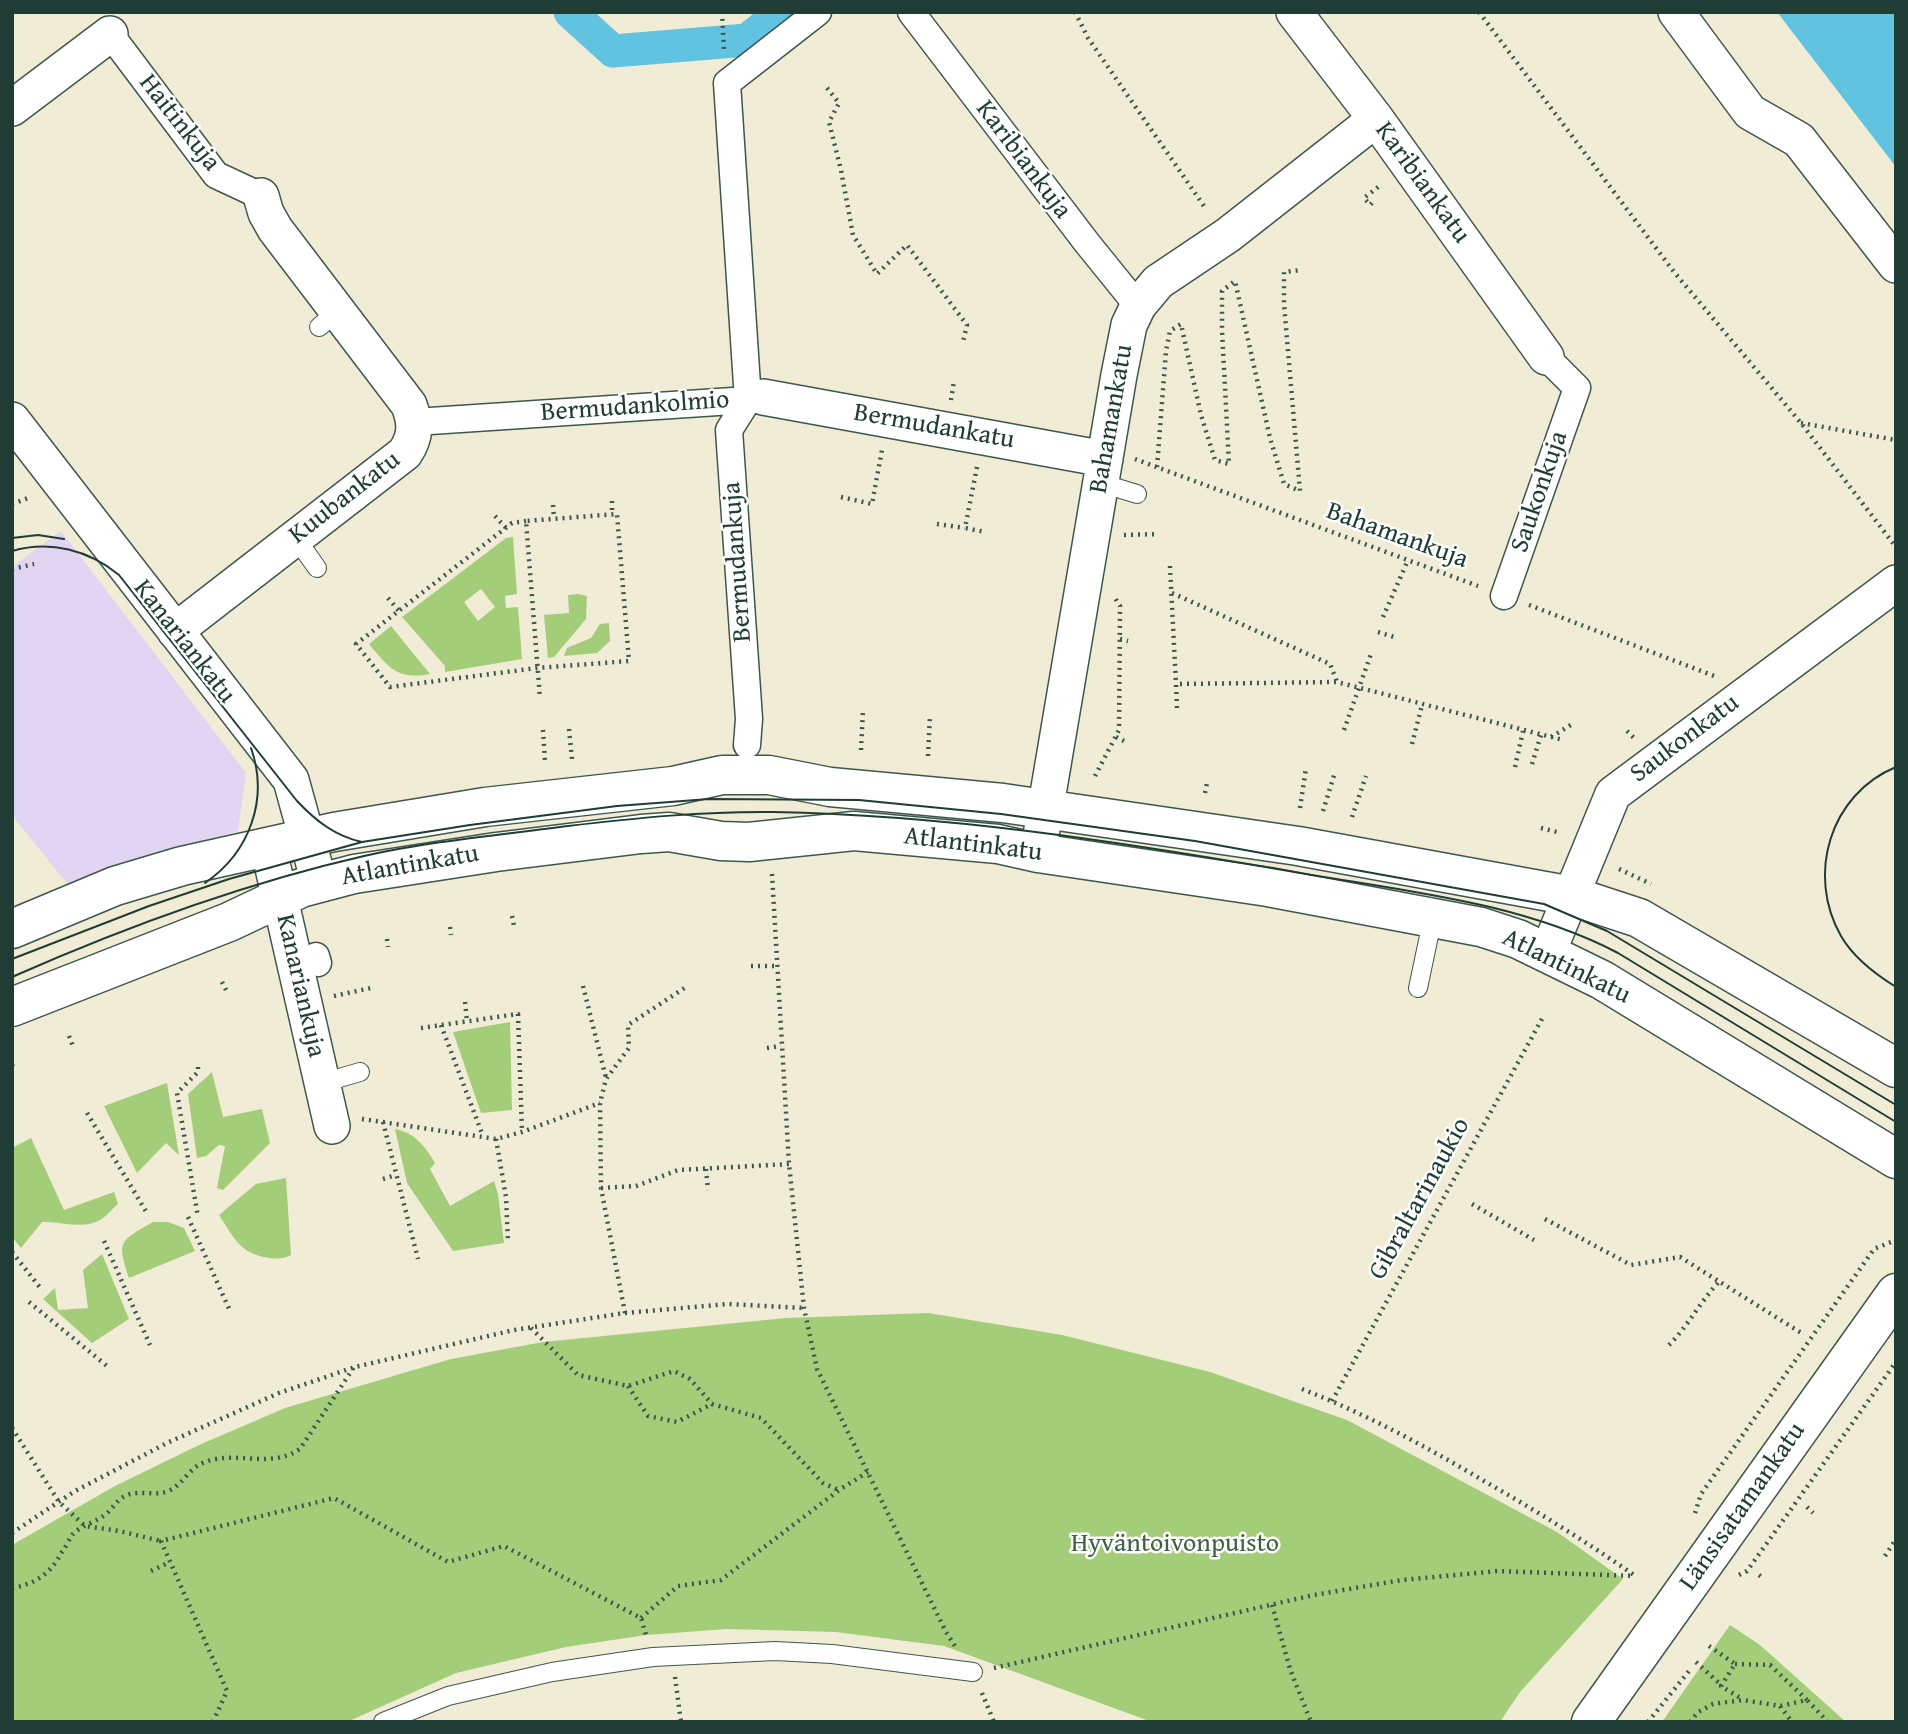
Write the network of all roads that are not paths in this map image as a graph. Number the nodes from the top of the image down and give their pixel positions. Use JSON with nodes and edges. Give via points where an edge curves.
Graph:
{"nodes":[{"id":1,"x":818,"y":12,"type":"edge"},
{"id":2,"x":911,"y":12,"type":"edge"},
{"id":3,"x":1294,"y":12,"type":"edge"},
{"id":4,"x":1676,"y":12,"type":"edge"},
{"id":5,"x":110,"y":34,"type":"joint"},
{"id":6,"x":12,"y":108,"type":"edge"},
{"id":7,"x":1376,"y":119,"type":"junction"},
{"id":8,"x":261,"y":196,"type":"joint"},
{"id":9,"x":1896,"y":265,"type":"edge"},
{"id":10,"x":1138,"y":306,"type":"junction"},
{"id":11,"x":1546,"y":357,"type":"joint"},
{"id":12,"x":756,"y":398,"type":"junction"},
{"id":13,"x":12,"y":420,"type":"edge"},
{"id":14,"x":415,"y":422,"type":"junction"},
{"id":15,"x":1105,"y":464,"type":"junction"},
{"id":16,"x":1137,"y":494,"type":"dead end"},
{"id":17,"x":295,"y":537,"type":"junction"},
{"id":18,"x":317,"y":568,"type":"dead end"},
{"id":19,"x":1896,"y":583,"type":"edge"},
{"id":20,"x":1504,"y":596,"type":"road end"},
{"id":21,"x":175,"y":631,"type":"junction"},
{"id":22,"x":747,"y":745,"type":"dead end"},
{"id":23,"x":1041,"y":832,"type":"junction"},
{"id":24,"x":307,"y":838,"type":"junction"},
{"id":25,"x":268,"y":846,"type":"junction"},
{"id":26,"x":319,"y":882,"type":"junction"},
{"id":27,"x":1572,"y":896,"type":"junction"},
{"id":28,"x":279,"y":897,"type":"junction"},
{"id":29,"x":1433,"y":916,"type":"junction"},
{"id":30,"x":12,"y":929,"type":"edge"},
{"id":31,"x":1548,"y":952,"type":"junction"},
{"id":32,"x":1418,"y":988,"type":"dead end"},
{"id":33,"x":12,"y":1007,"type":"edge"},
{"id":34,"x":1896,"y":1068,"type":"edge"},
{"id":35,"x":360,"y":1072,"type":"dead end"},
{"id":36,"x":322,"y":1083,"type":"junction"},
{"id":37,"x":344,"y":1122,"type":"road end"},
{"id":38,"x":1896,"y":1158,"type":"edge"},
{"id":39,"x":1896,"y":1293,"type":"edge"},
{"id":40,"x":973,"y":1672,"type":"road end"},
{"id":41,"x":383,"y":1722,"type":"edge"},
{"id":42,"x":1591,"y":1722,"type":"edge"}],
"edges":[{"from":1,"to":12,"type":"street","name":"Bermudankolmio","via":[[727,83]]},
{"from":2,"to":10,"type":"street","name":"Karibiankuja"},
{"from":3,"to":7,"type":"street","name":"Karibiankatu"},
{"from":4,"to":9,"type":"street","via":[[1750,112],[1800,140]]},
{"from":5,"to":6,"type":"street"},
{"from":5,"to":8,"type":"street","name":"Haitinkuja","via":[[216,175]]},
{"from":7,"to":10,"type":"street","name":"Bahamankatu","via":[[1228,235],[1158,282]]},
{"from":7,"to":11,"type":"street","name":"Karibiankatu"},
{"from":8,"to":14,"type":"street","name":"Kuubankatu","via":[[266,213],[328,319],[410,405]]},
{"from":10,"to":15,"type":"street","name":"Bahamankatu","via":[[1129,325]]},
{"from":11,"to":20,"type":"street","name":"Saukonkuja","via":[[1577,388]]},
{"from":12,"to":14,"type":"street","name":"Bermudankolmio"},
{"from":12,"to":15,"type":"street","name":"Bermudankatu"},
{"from":12,"to":22,"type":"street","name":"Bermudankuja","via":[[729,430]]},
{"from":13,"to":21,"type":"street","name":"Kanariankatu"},
{"from":14,"to":17,"type":"street","name":"Kuubankatu","via":[[414,439],[405,453]]},
{"from":15,"to":16,"type":"lane"},
{"from":15,"to":23,"type":"street","name":"Bahamankatu"},
{"from":17,"to":18,"type":"lane"},
{"from":17,"to":21,"type":"street","name":"Kuubankatu"},
{"from":19,"to":27,"type":"street","name":"Saukonkatu","via":[[1613,794]]},
{"from":21,"to":24,"type":"street","name":"Kanariankatu","via":[[291,780]]},
{"from":23,"to":24,"type":"street","name":"Atlantinkatu","via":[[769,775],[722,775],[661,788],[472,809]]},
{"from":23,"to":26,"type":"street","name":"Atlantinkatu","via":[[998,844],[854,831],[749,842],[669,832],[468,855]]},
{"from":23,"to":27,"type":"street","name":"Atlantinkatu","via":[[1298,846]]},
{"from":23,"to":29,"type":"street","name":"Atlantinkatu","via":[[1268,887]]},
{"from":24,"to":25,"type":"street","name":"Atlantinkatu"},
{"from":24,"to":26,"type":"street","name":"Kanariankatu"},
{"from":25,"to":28,"type":"street","name":"Kanariankuja"},
{"from":25,"to":30,"type":"street","name":"Atlantinkatu","via":[[115,886]]},
{"from":26,"to":28,"type":"street","name":"Atlantinkatu"},
{"from":27,"to":31,"type":"street","name":"Saukonkatu"},
{"from":27,"to":34,"type":"street","name":"Atlantinkatu","via":[[1639,918]]},
{"from":28,"to":33,"type":"street","name":"Atlantinkatu","via":[[229,922]]},
{"from":28,"to":36,"type":"street","name":"Kanariankuja"},
{"from":29,"to":31,"type":"street","name":"Atlantinkatu","via":[[1481,927]]},
{"from":29,"to":32,"type":"lane"},
{"from":31,"to":38,"type":"street","name":"Atlantinkatu"},
{"from":35,"to":36,"type":"lane"},
{"from":36,"to":37,"type":"street","name":"Kanariankuja"},
{"from":39,"to":42,"type":"street","name":"Länsisatamankatu"},
{"from":40,"to":41,"type":"lane","via":[[775,1651],[653,1657],[552,1672],[461,1693]]}]}
